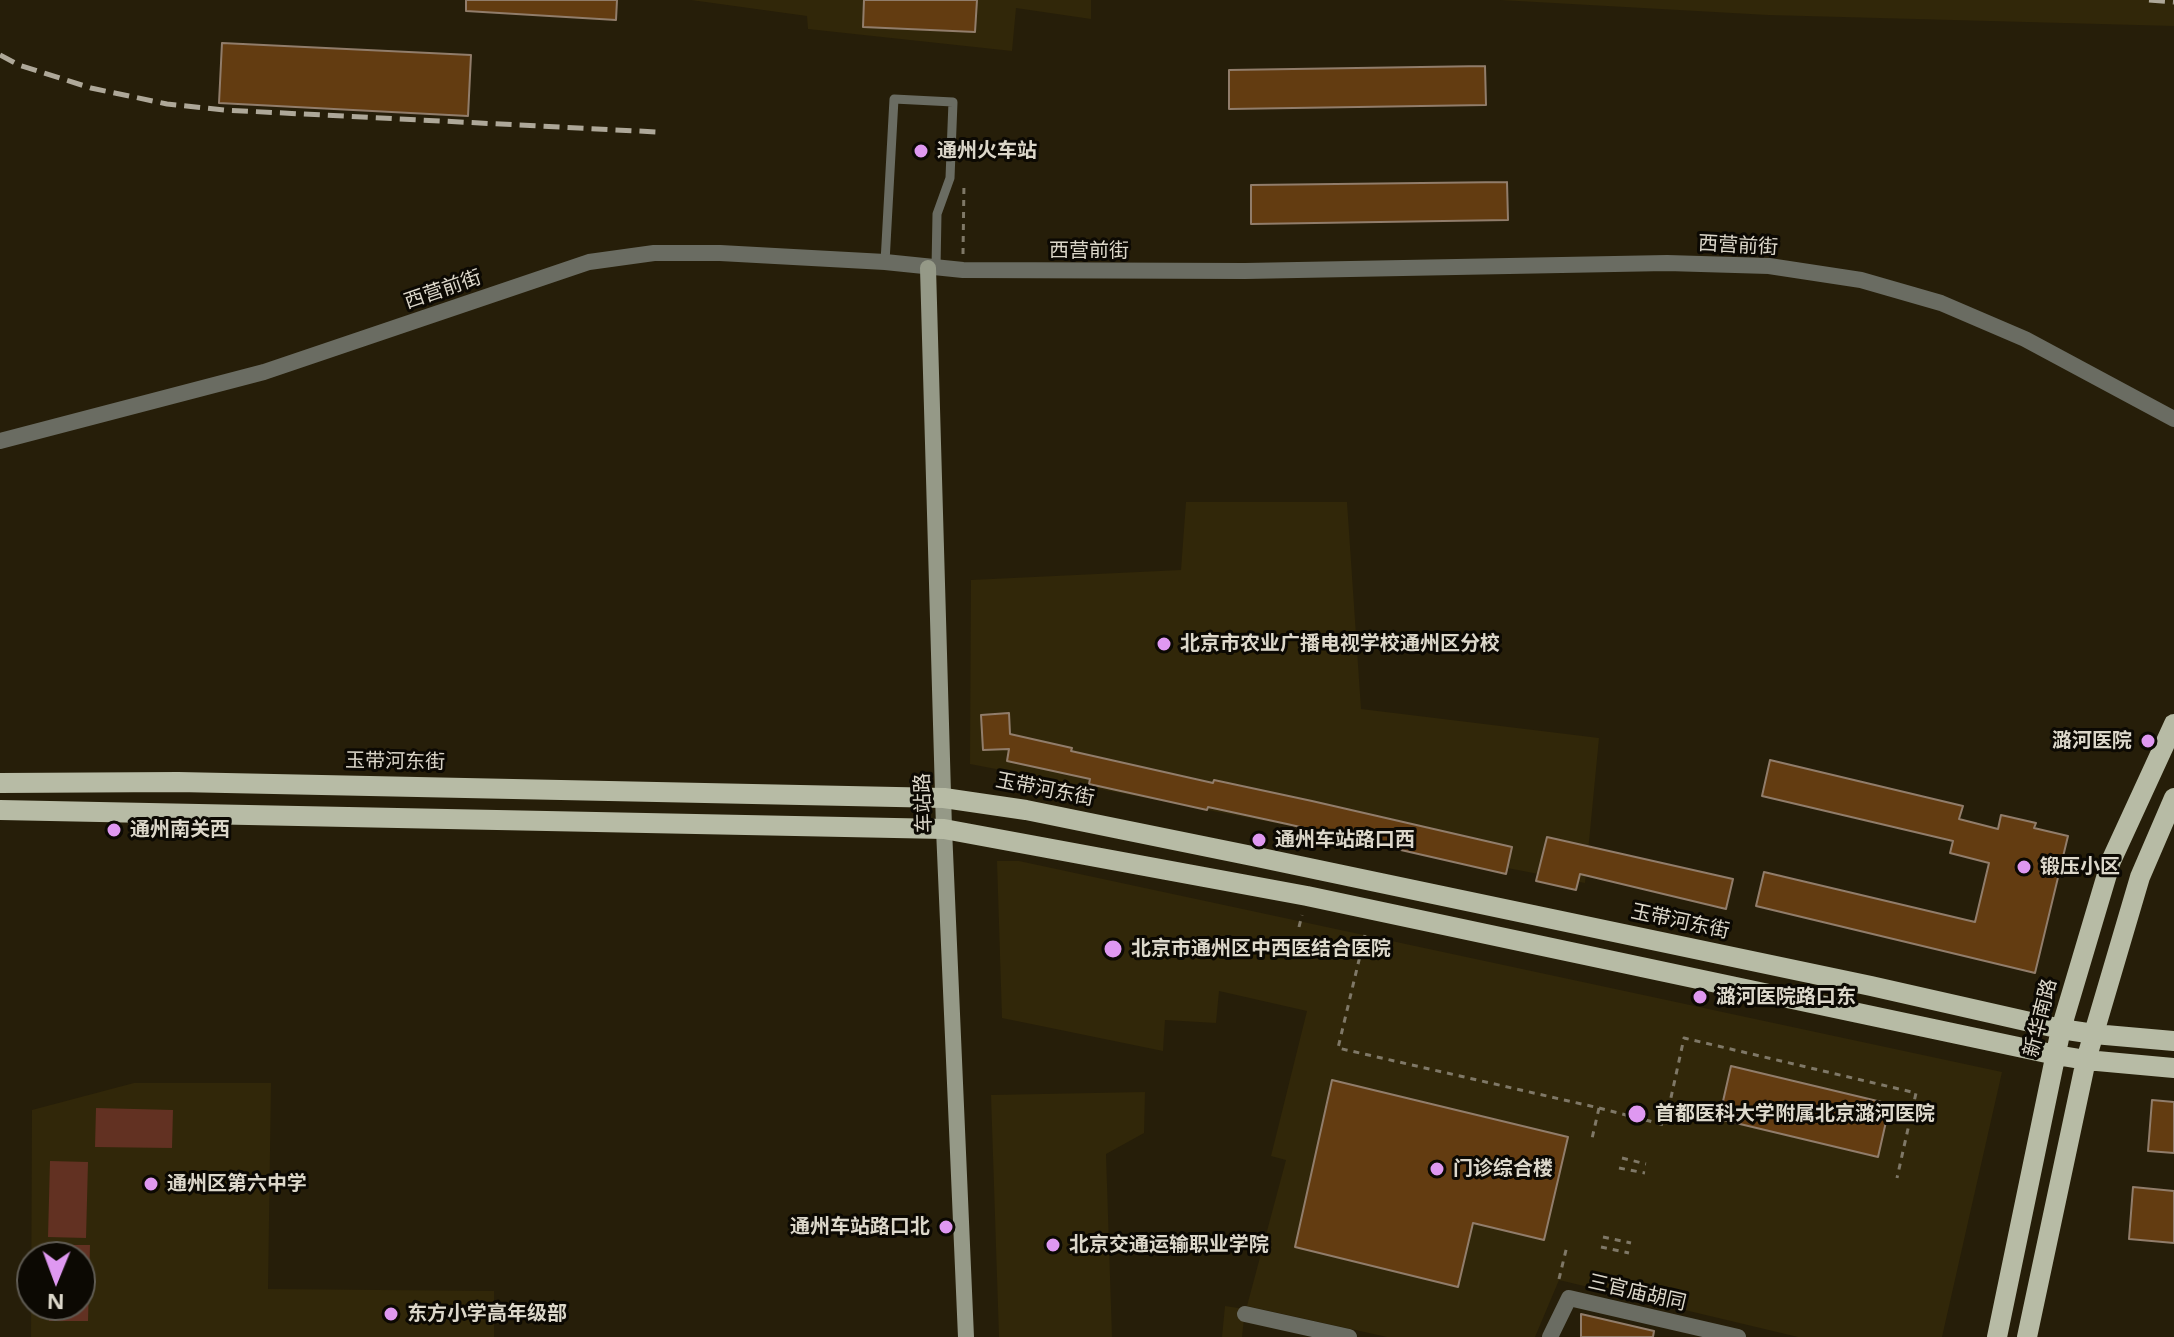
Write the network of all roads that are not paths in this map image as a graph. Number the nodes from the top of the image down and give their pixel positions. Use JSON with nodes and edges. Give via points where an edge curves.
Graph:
{"nodes":[{"id":1,"x":885,"y":262,"type":"junction"},
{"id":2,"x":932,"y":268,"type":"junction"},
{"id":3,"x":2174,"y":419,"type":"edge"},
{"id":4,"x":0,"y":441,"type":"edge"},
{"id":5,"x":2174,"y":724,"type":"edge"},
{"id":6,"x":0,"y":783,"type":"edge"},
{"id":7,"x":944,"y":798,"type":"junction"},
{"id":8,"x":2174,"y":798,"type":"edge"},
{"id":9,"x":0,"y":810,"type":"edge"},
{"id":10,"x":2167,"y":828,"type":"edge"},
{"id":11,"x":944,"y":829,"type":"junction"},
{"id":12,"x":2061,"y":1029,"type":"junction"},
{"id":13,"x":2094,"y":1034,"type":"junction"},
{"id":14,"x":2174,"y":1041,"type":"edge"},
{"id":15,"x":2056,"y":1055,"type":"junction"},
{"id":16,"x":2086,"y":1060,"type":"junction"},
{"id":17,"x":2174,"y":1068,"type":"edge"},
{"id":18,"x":1245,"y":1314,"type":"dead end"},
{"id":19,"x":966,"y":1337,"type":"edge"},
{"id":20,"x":1349,"y":1337,"type":"edge"},
{"id":21,"x":1550,"y":1337,"type":"edge"},
{"id":22,"x":1738,"y":1337,"type":"edge"},
{"id":23,"x":1997,"y":1337,"type":"edge"},
{"id":24,"x":2027,"y":1337,"type":"edge"}],
"edges":[{"from":1,"to":2,"type":"street","name":"西营前街"},
{"from":1,"to":2,"type":"lane","via":[[894,99],[953,102],[950,178],[937,214]]},
{"from":1,"to":4,"type":"street","name":"西营前街","via":[[654,253],[589,262],[264,372]]},
{"from":2,"to":3,"type":"street","name":"西营前街","via":[[1769,266],[1861,280],[1941,303],[2025,339]]},
{"from":2,"to":7,"type":"street","name":"车站路"},
{"from":5,"to":12,"type":"main road","name":"新华南路","via":[[2111,861]]},
{"from":6,"to":7,"type":"main road","name":"玉带河东街","via":[[194,782]]},
{"from":7,"to":11,"type":"street","name":"车站路"},
{"from":7,"to":12,"type":"main road","name":"玉带河东街","via":[[1257,857]]},
{"from":8,"to":10,"type":"main road"},
{"from":9,"to":11,"type":"main road"},
{"from":10,"to":13,"type":"main road","via":[[2121,937]]},
{"from":11,"to":15,"type":"main road","via":[[1307,896]]},
{"from":11,"to":19,"type":"street","name":"车站路"},
{"from":12,"to":13,"type":"main road","name":"玉带河东街"},
{"from":12,"to":15,"type":"main road","name":"新华南路"},
{"from":13,"to":14,"type":"main road","name":"玉带河东街"},
{"from":13,"to":16,"type":"main road"},
{"from":15,"to":16,"type":"main road"},
{"from":15,"to":23,"type":"main road","name":"新华南路"},
{"from":16,"to":17,"type":"main road"},
{"from":16,"to":24,"type":"main road"},
{"from":18,"to":20,"type":"street"},
{"from":21,"to":22,"type":"street","name":"三官庙胡同","via":[[1569,1298]]}]}
